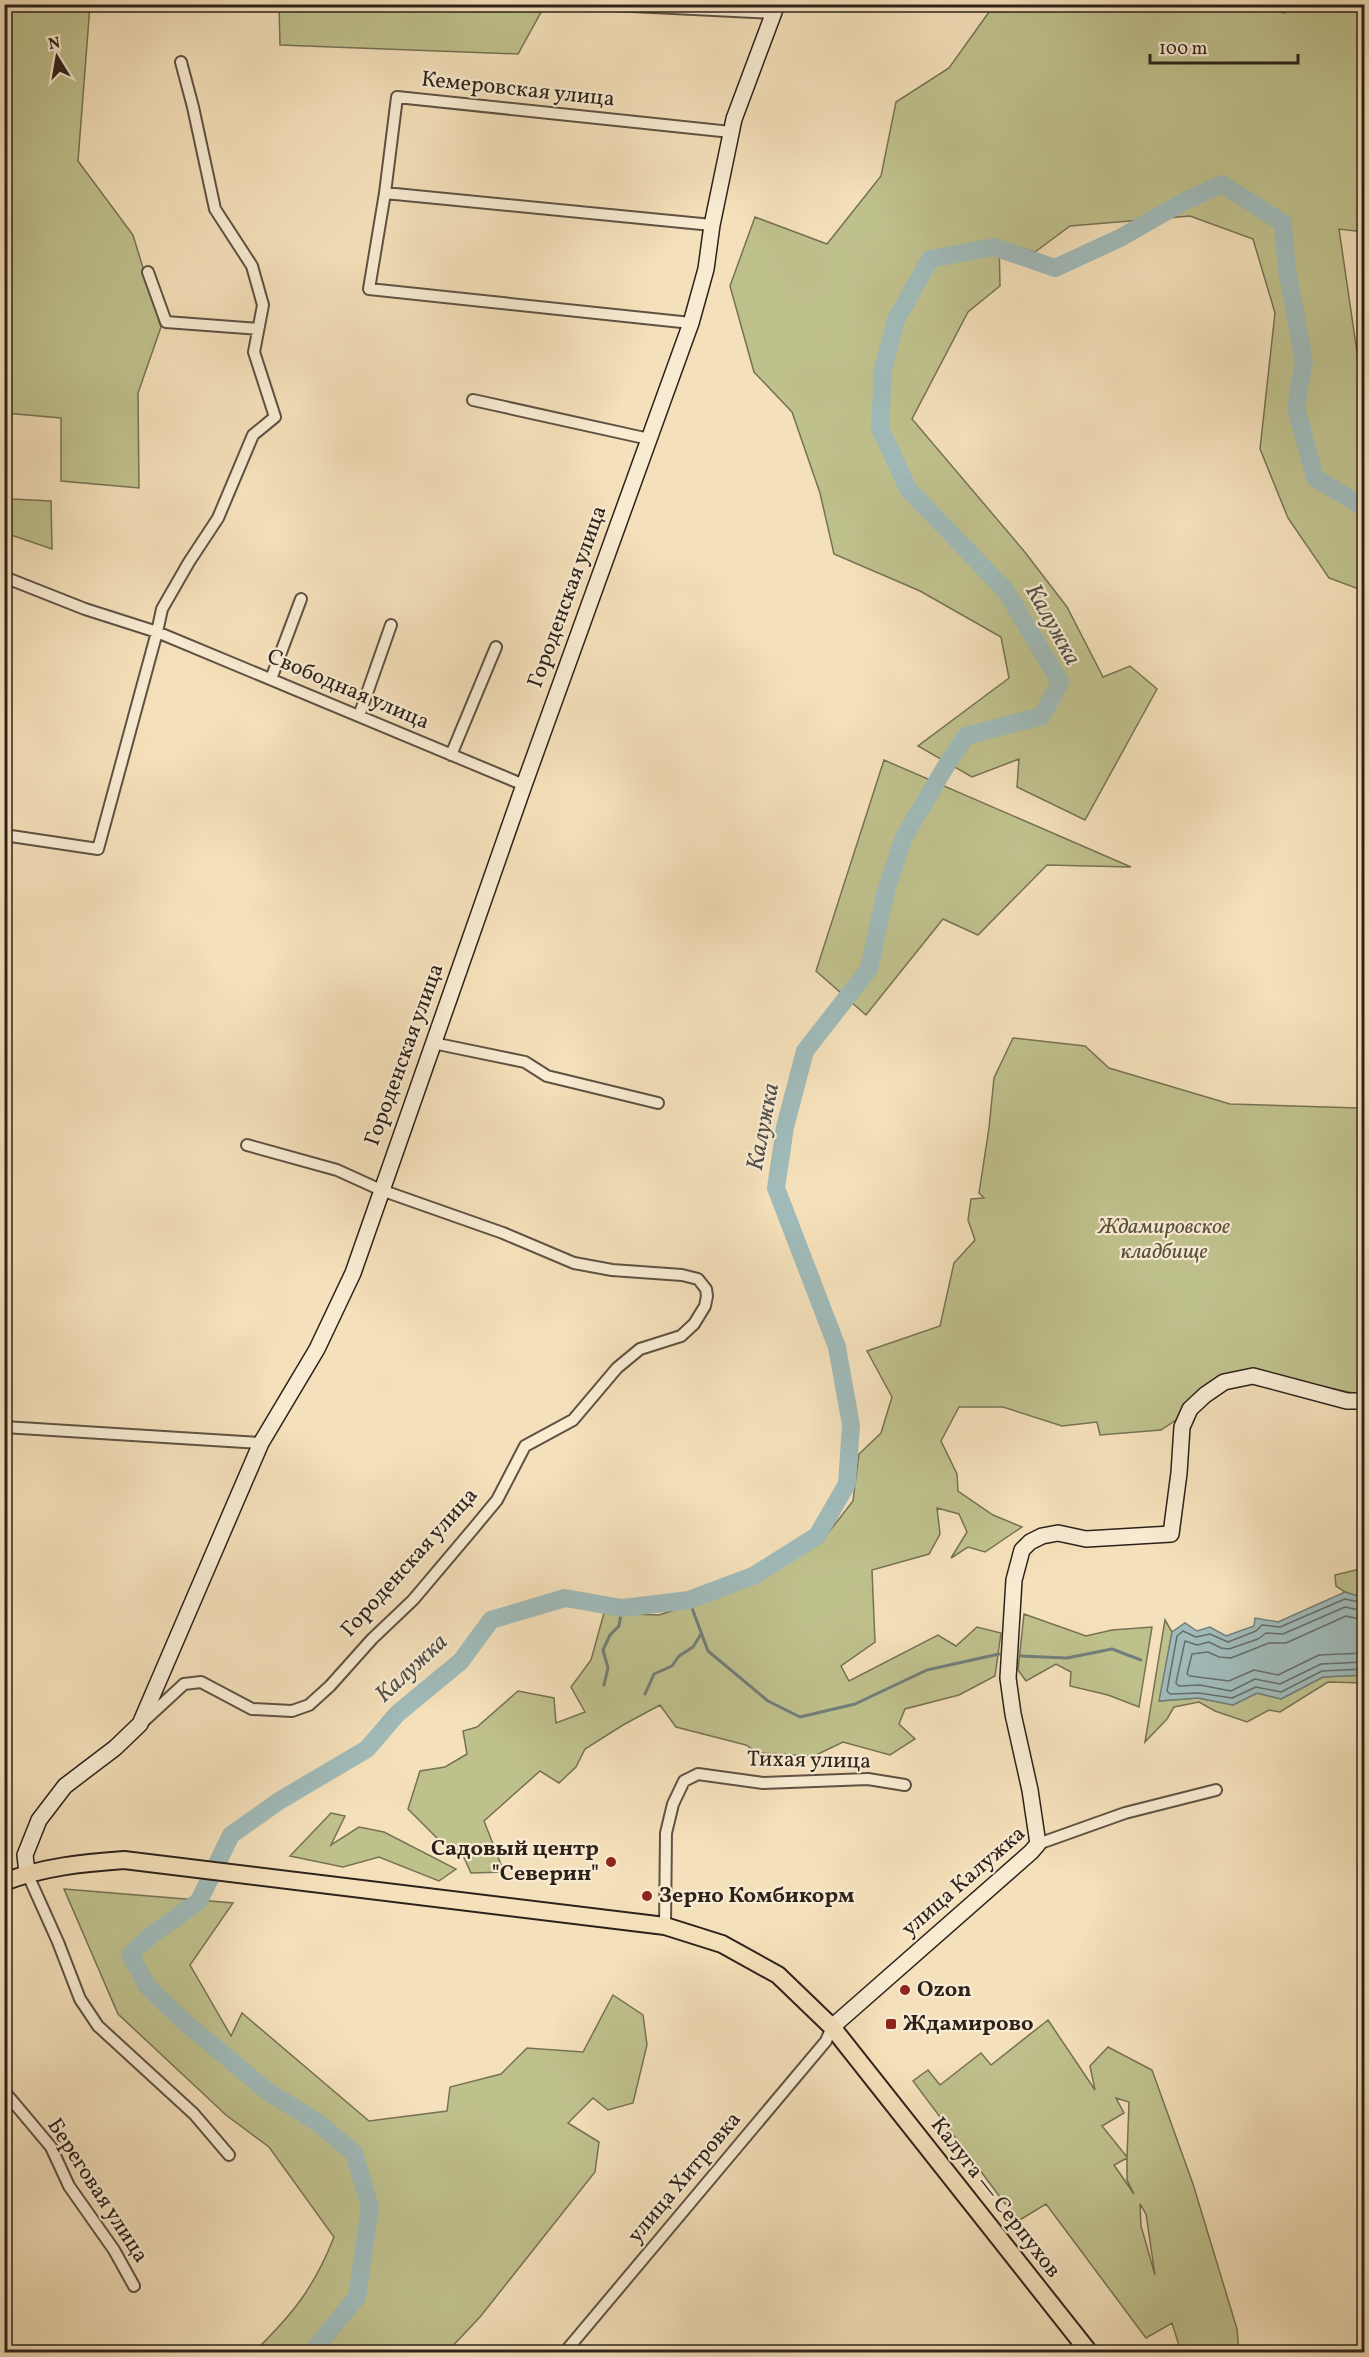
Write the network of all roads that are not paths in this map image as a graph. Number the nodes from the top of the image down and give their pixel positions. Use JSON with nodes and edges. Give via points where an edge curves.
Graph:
{"nodes":[{"id":1,"x":612,"y":5,"type":"edge"},
{"id":2,"x":775,"y":9,"type":"edge"},
{"id":3,"x":181,"y":62,"type":"dead end"},
{"id":4,"x":731,"y":132,"type":"junction"},
{"id":5,"x":385,"y":193,"type":"junction"},
{"id":6,"x":712,"y":225,"type":"junction"},
{"id":7,"x":148,"y":272,"type":"dead end"},
{"id":8,"x":691,"y":323,"type":"junction"},
{"id":9,"x":258,"y":329,"type":"junction"},
{"id":10,"x":473,"y":400,"type":"dead end"},
{"id":11,"x":649,"y":439,"type":"junction"},
{"id":12,"x":4,"y":577,"type":"edge"},
{"id":13,"x":301,"y":599,"type":"dead end"},
{"id":14,"x":391,"y":625,"type":"dead end"},
{"id":15,"x":157,"y":632,"type":"junction"},
{"id":16,"x":496,"y":647,"type":"dead end"},
{"id":17,"x":271,"y":679,"type":"junction"},
{"id":18,"x":359,"y":716,"type":"junction"},
{"id":19,"x":451,"y":755,"type":"junction"},
{"id":20,"x":524,"y":785,"type":"junction"},
{"id":21,"x":4,"y":835,"type":"edge"},
{"id":22,"x":433,"y":1043,"type":"junction"},
{"id":23,"x":658,"y":1103,"type":"dead end"},
{"id":24,"x":247,"y":1145,"type":"dead end"},
{"id":25,"x":381,"y":1190,"type":"junction"},
{"id":26,"x":1365,"y":1401,"type":"edge"},
{"id":27,"x":4,"y":1427,"type":"edge"},
{"id":28,"x":261,"y":1443,"type":"junction"},
{"id":29,"x":140,"y":1724,"type":"junction"},
{"id":30,"x":905,"y":1785,"type":"dead end"},
{"id":31,"x":1216,"y":1790,"type":"dead end"},
{"id":32,"x":1038,"y":1844,"type":"junction"},
{"id":33,"x":27,"y":1873,"type":"junction"},
{"id":34,"x":4,"y":1882,"type":"edge"},
{"id":35,"x":665,"y":1926,"type":"junction"},
{"id":36,"x":832,"y":2027,"type":"junction"},
{"id":37,"x":4,"y":2091,"type":"edge"},
{"id":38,"x":229,"y":2155,"type":"dead end"},
{"id":39,"x":134,"y":2286,"type":"dead end"},
{"id":40,"x":565,"y":2352,"type":"edge"},
{"id":41,"x":1089,"y":2352,"type":"edge"}],
"edges":[{"from":1,"to":2,"type":"street"},
{"from":2,"to":4,"type":"street","name":"Городенская улица"},
{"from":3,"to":9,"type":"street","via":[[215,209],[252,266],[262,305]]},
{"from":4,"to":5,"type":"street","name":"Кемеровская улица","via":[[398,97]]},
{"from":4,"to":6,"type":"street","name":"Городенская улица"},
{"from":5,"to":6,"type":"street"},
{"from":5,"to":8,"type":"street","name":"Кемеровская улица","via":[[369,289]]},
{"from":6,"to":8,"type":"street","name":"Городенская улица","via":[[706,269]]},
{"from":7,"to":9,"type":"street","via":[[166,322]]},
{"from":8,"to":11,"type":"street","name":"Городенская улица"},
{"from":9,"to":15,"type":"street","via":[[254,352],[275,417],[253,435],[218,518],[162,609]]},
{"from":10,"to":11,"type":"street"},
{"from":11,"to":20,"type":"street","name":"Городенская улица"},
{"from":12,"to":15,"type":"street","name":"Свободная улица"},
{"from":13,"to":17,"type":"street"},
{"from":14,"to":18,"type":"street"},
{"from":15,"to":17,"type":"street","name":"Свободная улица"},
{"from":15,"to":21,"type":"street","via":[[98,849]]},
{"from":16,"to":19,"type":"street"},
{"from":17,"to":18,"type":"street","name":"Свободная улица"},
{"from":18,"to":19,"type":"street","name":"Свободная улица"},
{"from":19,"to":20,"type":"street","name":"Свободная улица"},
{"from":20,"to":22,"type":"street","name":"Городенская улица"},
{"from":22,"to":23,"type":"street","via":[[525,1062],[547,1076]]},
{"from":22,"to":25,"type":"street","name":"Городенская улица"},
{"from":24,"to":25,"type":"street","name":"Городенская улица","via":[[337,1170]]},
{"from":25,"to":28,"type":"street","name":"Городенская улица","via":[[353,1273],[317,1349]]},
{"from":25,"to":29,"type":"street","name":"Городенская улица","via":[[574,1263],[698,1279],[707,1296],[705,1306],[681,1336],[640,1349],[617,1368],[573,1419],[525,1446],[497,1500],[413,1600],[309,1705],[292,1711],[252,1709],[201,1682],[184,1683]]},
{"from":26,"to":32,"type":"street","via":[[1347,1401],[1253,1376],[1224,1382],[1190,1409],[1182,1427],[1171,1534],[1086,1539],[1058,1533],[1042,1536],[1022,1550],[1014,1580],[1008,1678]]},
{"from":27,"to":28,"type":"street"},
{"from":28,"to":29,"type":"street","name":"Городенская улица"},
{"from":29,"to":33,"type":"street","name":"Городенская улица","via":[[65,1786],[39,1820],[25,1855]]},
{"from":30,"to":35,"type":"street","name":"Тихая улица","via":[[868,1779],[763,1783],[698,1774],[684,1781],[666,1833]]},
{"from":31,"to":32,"type":"street","name":"улица Калужка","via":[[1125,1813]]},
{"from":32,"to":36,"type":"street","name":"улица Калужка"},
{"from":33,"to":34,"type":"main road","name":"Калуга — Серпухов"},
{"from":33,"to":35,"type":"main road","name":"Калуга — Серпухов","via":[[68,1864],[124,1860]]},
{"from":33,"to":38,"type":"street","via":[[80,1999],[98,2026],[194,2114]]},
{"from":35,"to":36,"type":"main road","name":"Калуга — Серпухов","via":[[722,1944],[778,1975]]},
{"from":36,"to":40,"type":"street","name":"улица Хитровка","via":[[826,2041]]},
{"from":36,"to":41,"type":"main road","name":"Калуга — Серпухов"},
{"from":37,"to":39,"type":"street","name":"Береговая улица","via":[[51,2147],[69,2186]]}]}
